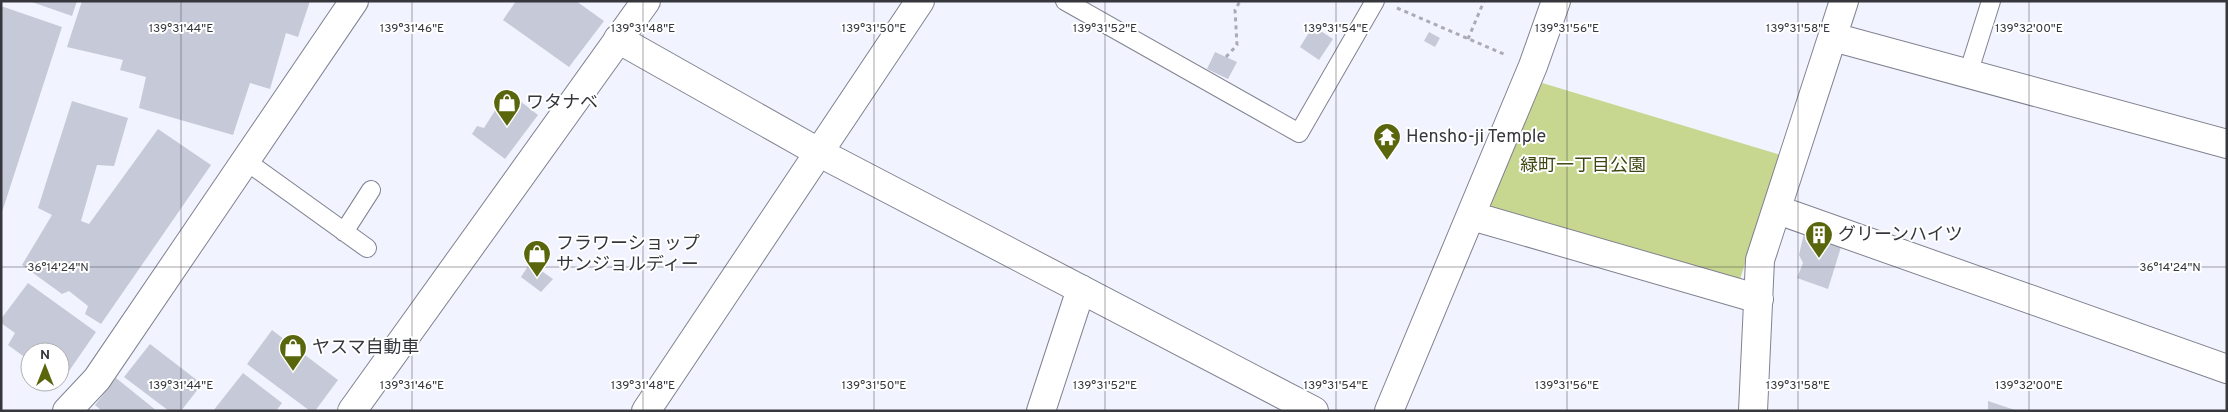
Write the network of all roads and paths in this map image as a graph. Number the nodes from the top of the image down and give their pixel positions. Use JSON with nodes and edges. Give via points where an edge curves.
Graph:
{"nodes":[{"id":1,"x":354,"y":1,"type":"edge"},
{"id":2,"x":646,"y":1,"type":"edge"},
{"id":3,"x":920,"y":1,"type":"edge"},
{"id":4,"x":1065,"y":1,"type":"edge"},
{"id":5,"x":1240,"y":1,"type":"edge"},
{"id":6,"x":1484,"y":1,"type":"edge"},
{"id":7,"x":1556,"y":1,"type":"edge"},
{"id":8,"x":1844,"y":1,"type":"edge"},
{"id":9,"x":1991,"y":1,"type":"edge"},
{"id":10,"x":1382,"y":3,"type":"edge"},
{"id":11,"x":1833,"y":37,"type":"junction"},
{"id":12,"x":1468,"y":38,"type":"junction"},
{"id":13,"x":618,"y":39,"type":"junction"},
{"id":14,"x":1226,"y":57,"type":"dead end"},
{"id":15,"x":1534,"y":66,"type":"junction"},
{"id":16,"x":1968,"y":74,"type":"junction"},
{"id":17,"x":2227,"y":144,"type":"edge"},
{"id":18,"x":820,"y":153,"type":"junction"},
{"id":19,"x":246,"y":161,"type":"junction"},
{"id":20,"x":371,"y":190,"type":"dead end"},
{"id":21,"x":1778,"y":210,"type":"junction"},
{"id":22,"x":1472,"y":216,"type":"junction"},
{"id":23,"x":344,"y":232,"type":"junction"},
{"id":24,"x":367,"y":248,"type":"dead end"},
{"id":25,"x":1081,"y":289,"type":"junction"},
{"id":26,"x":1759,"y":299,"type":"junction"},
{"id":27,"x":2227,"y":369,"type":"edge"},
{"id":28,"x":67,"y":411,"type":"edge"},
{"id":29,"x":352,"y":411,"type":"edge"},
{"id":30,"x":646,"y":411,"type":"edge"},
{"id":31,"x":1041,"y":411,"type":"edge"},
{"id":32,"x":1314,"y":411,"type":"edge"},
{"id":33,"x":1389,"y":411,"type":"edge"},
{"id":34,"x":1753,"y":411,"type":"edge"}],
"edges":[{"from":1,"to":19,"type":"street"},
{"from":2,"to":13,"type":"street"},
{"from":3,"to":18,"type":"street"},
{"from":4,"to":10,"type":"lane","via":[[1299,133]]},
{"from":5,"to":14,"type":"path","via":[[1235,10],[1237,45]]},
{"from":6,"to":12,"type":"path"},
{"from":7,"to":15,"type":"street"},
{"from":8,"to":11,"type":"street"},
{"from":9,"to":16,"type":"lane"},
{"from":10,"to":12,"type":"path"},
{"from":11,"to":16,"type":"street"},
{"from":11,"to":21,"type":"street"},
{"from":12,"to":15,"type":"path"},
{"from":13,"to":18,"type":"street"},
{"from":13,"to":29,"type":"street"},
{"from":15,"to":22,"type":"street"},
{"from":16,"to":17,"type":"street"},
{"from":18,"to":25,"type":"street"},
{"from":18,"to":30,"type":"street"},
{"from":19,"to":23,"type":"lane"},
{"from":19,"to":28,"type":"street","via":[[96,379]]},
{"from":20,"to":23,"type":"lane"},
{"from":21,"to":26,"type":"street","via":[[1760,260]]},
{"from":21,"to":27,"type":"street"},
{"from":22,"to":26,"type":"street"},
{"from":22,"to":33,"type":"street"},
{"from":23,"to":24,"type":"lane"},
{"from":25,"to":31,"type":"street"},
{"from":25,"to":32,"type":"street"},
{"from":26,"to":34,"type":"street"}]}
